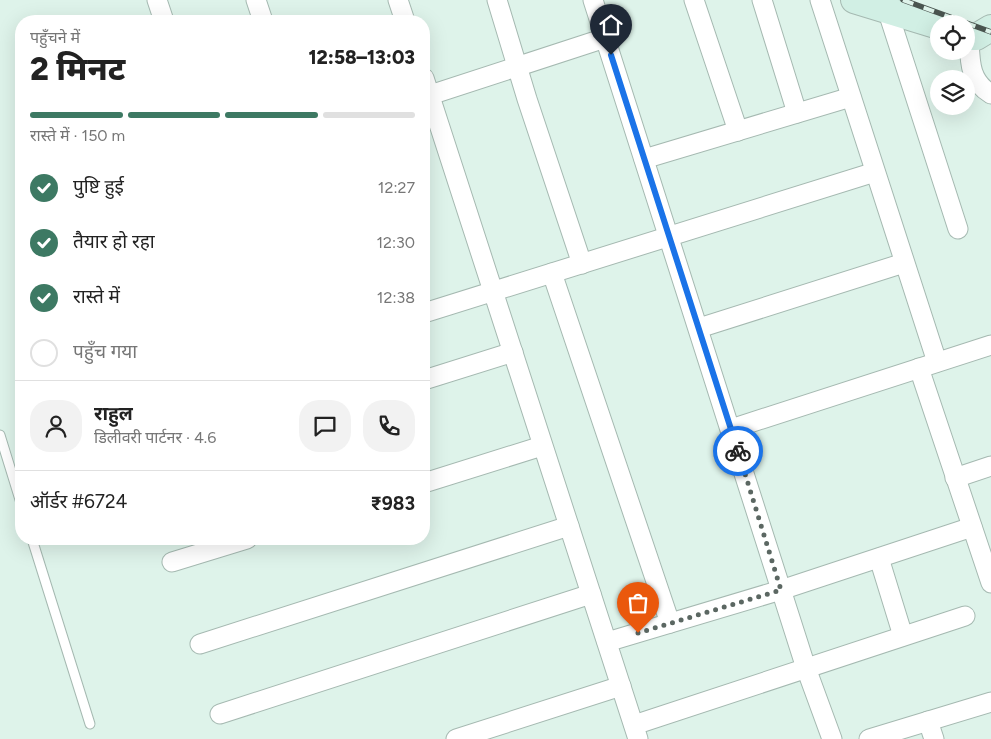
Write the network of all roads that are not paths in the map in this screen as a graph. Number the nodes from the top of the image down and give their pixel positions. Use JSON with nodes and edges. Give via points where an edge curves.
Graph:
{"nodes":[{"id":1,"x":157,"y":0,"type":"edge"},
{"id":2,"x":256,"y":0,"type":"edge"},
{"id":3,"x":398,"y":0,"type":"edge"},
{"id":4,"x":498,"y":0,"type":"edge"},
{"id":5,"x":593,"y":0,"type":"edge"},
{"id":6,"x":694,"y":0,"type":"edge"},
{"id":7,"x":762,"y":0,"type":"edge"},
{"id":8,"x":820,"y":0,"type":"edge"},
{"id":9,"x":854,"y":0,"type":"edge"},
{"id":10,"x":888,"y":9,"type":"junction"},
{"id":11,"x":162,"y":15,"type":"edge"},
{"id":12,"x":261,"y":15,"type":"edge"},
{"id":13,"x":403,"y":15,"type":"edge"},
{"id":14,"x":930,"y":23,"type":"edge"},
{"id":15,"x":605,"y":38,"type":"junction"},
{"id":16,"x":972,"y":60,"type":"edge"},
{"id":17,"x":517,"y":66,"type":"junction"},
{"id":18,"x":430,"y":89,"type":"edge"},
{"id":19,"x":988,"y":92,"type":"edge"},
{"id":20,"x":851,"y":97,"type":"junction"},
{"id":21,"x":430,"y":102,"type":"edge"},
{"id":22,"x":991,"y":111,"type":"edge"},
{"id":23,"x":797,"y":113,"type":"junction"},
{"id":24,"x":738,"y":131,"type":"junction"},
{"id":25,"x":644,"y":159,"type":"junction"},
{"id":26,"x":875,"y":172,"type":"junction"},
{"id":27,"x":958,"y":229,"type":"dead end"},
{"id":28,"x":669,"y":235,"type":"junction"},
{"id":29,"x":904,"y":263,"type":"junction"},
{"id":30,"x":582,"y":264,"type":"junction"},
{"id":31,"x":552,"y":273,"type":"junction"},
{"id":32,"x":494,"y":292,"type":"junction"},
{"id":33,"x":430,"y":311,"type":"edge"},
{"id":34,"x":699,"y":328,"type":"junction"},
{"id":35,"x":991,"y":345,"type":"edge"},
{"id":36,"x":513,"y":352,"type":"junction"},
{"id":37,"x":937,"y":362,"type":"junction"},
{"id":38,"x":919,"y":368,"type":"junction"},
{"id":39,"x":430,"y":378,"type":"edge"},
{"id":40,"x":731,"y":429,"type":"junction"},
{"id":41,"x":0,"y":435,"type":"edge"},
{"id":42,"x":542,"y":446,"type":"junction"},
{"id":43,"x":991,"y":466,"type":"edge"},
{"id":44,"x":955,"y":478,"type":"junction"},
{"id":45,"x":430,"y":481,"type":"edge"},
{"id":46,"x":15,"y":484,"type":"edge"},
{"id":47,"x":569,"y":526,"type":"junction"},
{"id":48,"x":972,"y":527,"type":"junction"},
{"id":49,"x":34,"y":545,"type":"edge"},
{"id":50,"x":227,"y":545,"type":"edge"},
{"id":51,"x":879,"y":558,"type":"junction"},
{"id":52,"x":172,"y":562,"type":"dead end"},
{"id":53,"x":991,"y":583,"type":"edge"},
{"id":54,"x":781,"y":590,"type":"junction"},
{"id":55,"x":591,"y":594,"type":"junction"},
{"id":56,"x":965,"y":616,"type":"dead end"},
{"id":57,"x":670,"y":623,"type":"junction"},
{"id":58,"x":903,"y":636,"type":"junction"},
{"id":59,"x":607,"y":642,"type":"junction"},
{"id":60,"x":200,"y":644,"type":"dead end"},
{"id":61,"x":806,"y":668,"type":"junction"},
{"id":62,"x":621,"y":686,"type":"junction"},
{"id":63,"x":991,"y":702,"type":"edge"},
{"id":64,"x":220,"y":714,"type":"dead end"},
{"id":65,"x":928,"y":721,"type":"junction"},
{"id":66,"x":90,"y":724,"type":"dead end"},
{"id":67,"x":636,"y":732,"type":"edge"},
{"id":68,"x":456,"y":739,"type":"edge"},
{"id":69,"x":832,"y":739,"type":"edge"},
{"id":70,"x":869,"y":739,"type":"edge"},
{"id":71,"x":934,"y":739,"type":"edge"}],
"edges":[{"from":1,"to":11,"type":"street"},
{"from":2,"to":12,"type":"street"},
{"from":3,"to":13,"type":"street"},
{"from":4,"to":17,"type":"street"},
{"from":5,"to":15,"type":"street"},
{"from":6,"to":24,"type":"street"},
{"from":7,"to":23,"type":"street"},
{"from":8,"to":20,"type":"street"},
{"from":9,"to":10,"type":"street"},
{"from":10,"to":14,"type":"street"},
{"from":10,"to":27,"type":"street"},
{"from":15,"to":17,"type":"street"},
{"from":15,"to":25,"type":"street"},
{"from":16,"to":19,"type":"street","via":[[971,70],[976,82]]},
{"from":17,"to":18,"type":"street"},
{"from":17,"to":30,"type":"street"},
{"from":19,"to":22,"type":"street"},
{"from":20,"to":23,"type":"street"},
{"from":20,"to":26,"type":"street"},
{"from":21,"to":32,"type":"street"},
{"from":23,"to":24,"type":"street"},
{"from":24,"to":25,"type":"street"},
{"from":25,"to":28,"type":"street"},
{"from":26,"to":28,"type":"street"},
{"from":26,"to":29,"type":"street"},
{"from":28,"to":30,"type":"street"},
{"from":28,"to":34,"type":"street"},
{"from":29,"to":34,"type":"street"},
{"from":29,"to":37,"type":"street"},
{"from":30,"to":31,"type":"street"},
{"from":31,"to":32,"type":"street"},
{"from":31,"to":57,"type":"street"},
{"from":32,"to":33,"type":"street"},
{"from":32,"to":36,"type":"street"},
{"from":34,"to":40,"type":"street"},
{"from":35,"to":37,"type":"street"},
{"from":36,"to":39,"type":"street"},
{"from":36,"to":42,"type":"street"},
{"from":37,"to":38,"type":"street"},
{"from":38,"to":40,"type":"street"},
{"from":38,"to":44,"type":"street"},
{"from":40,"to":54,"type":"street"},
{"from":41,"to":46,"type":"lane"},
{"from":42,"to":45,"type":"street"},
{"from":42,"to":47,"type":"street"},
{"from":43,"to":44,"type":"street"},
{"from":44,"to":48,"type":"street"},
{"from":47,"to":55,"type":"street"},
{"from":47,"to":60,"type":"street"},
{"from":48,"to":51,"type":"street"},
{"from":48,"to":53,"type":"street"},
{"from":49,"to":66,"type":"lane"},
{"from":50,"to":52,"type":"street"},
{"from":51,"to":54,"type":"street"},
{"from":51,"to":58,"type":"street"},
{"from":54,"to":57,"type":"street"},
{"from":54,"to":61,"type":"street"},
{"from":55,"to":59,"type":"street"},
{"from":55,"to":64,"type":"street"},
{"from":56,"to":58,"type":"street"},
{"from":57,"to":59,"type":"street"},
{"from":58,"to":61,"type":"street"},
{"from":59,"to":62,"type":"street"},
{"from":61,"to":67,"type":"street"},
{"from":61,"to":69,"type":"street"},
{"from":62,"to":67,"type":"street"},
{"from":62,"to":68,"type":"street"},
{"from":63,"to":65,"type":"street"},
{"from":65,"to":70,"type":"street"},
{"from":65,"to":71,"type":"street"}]}
